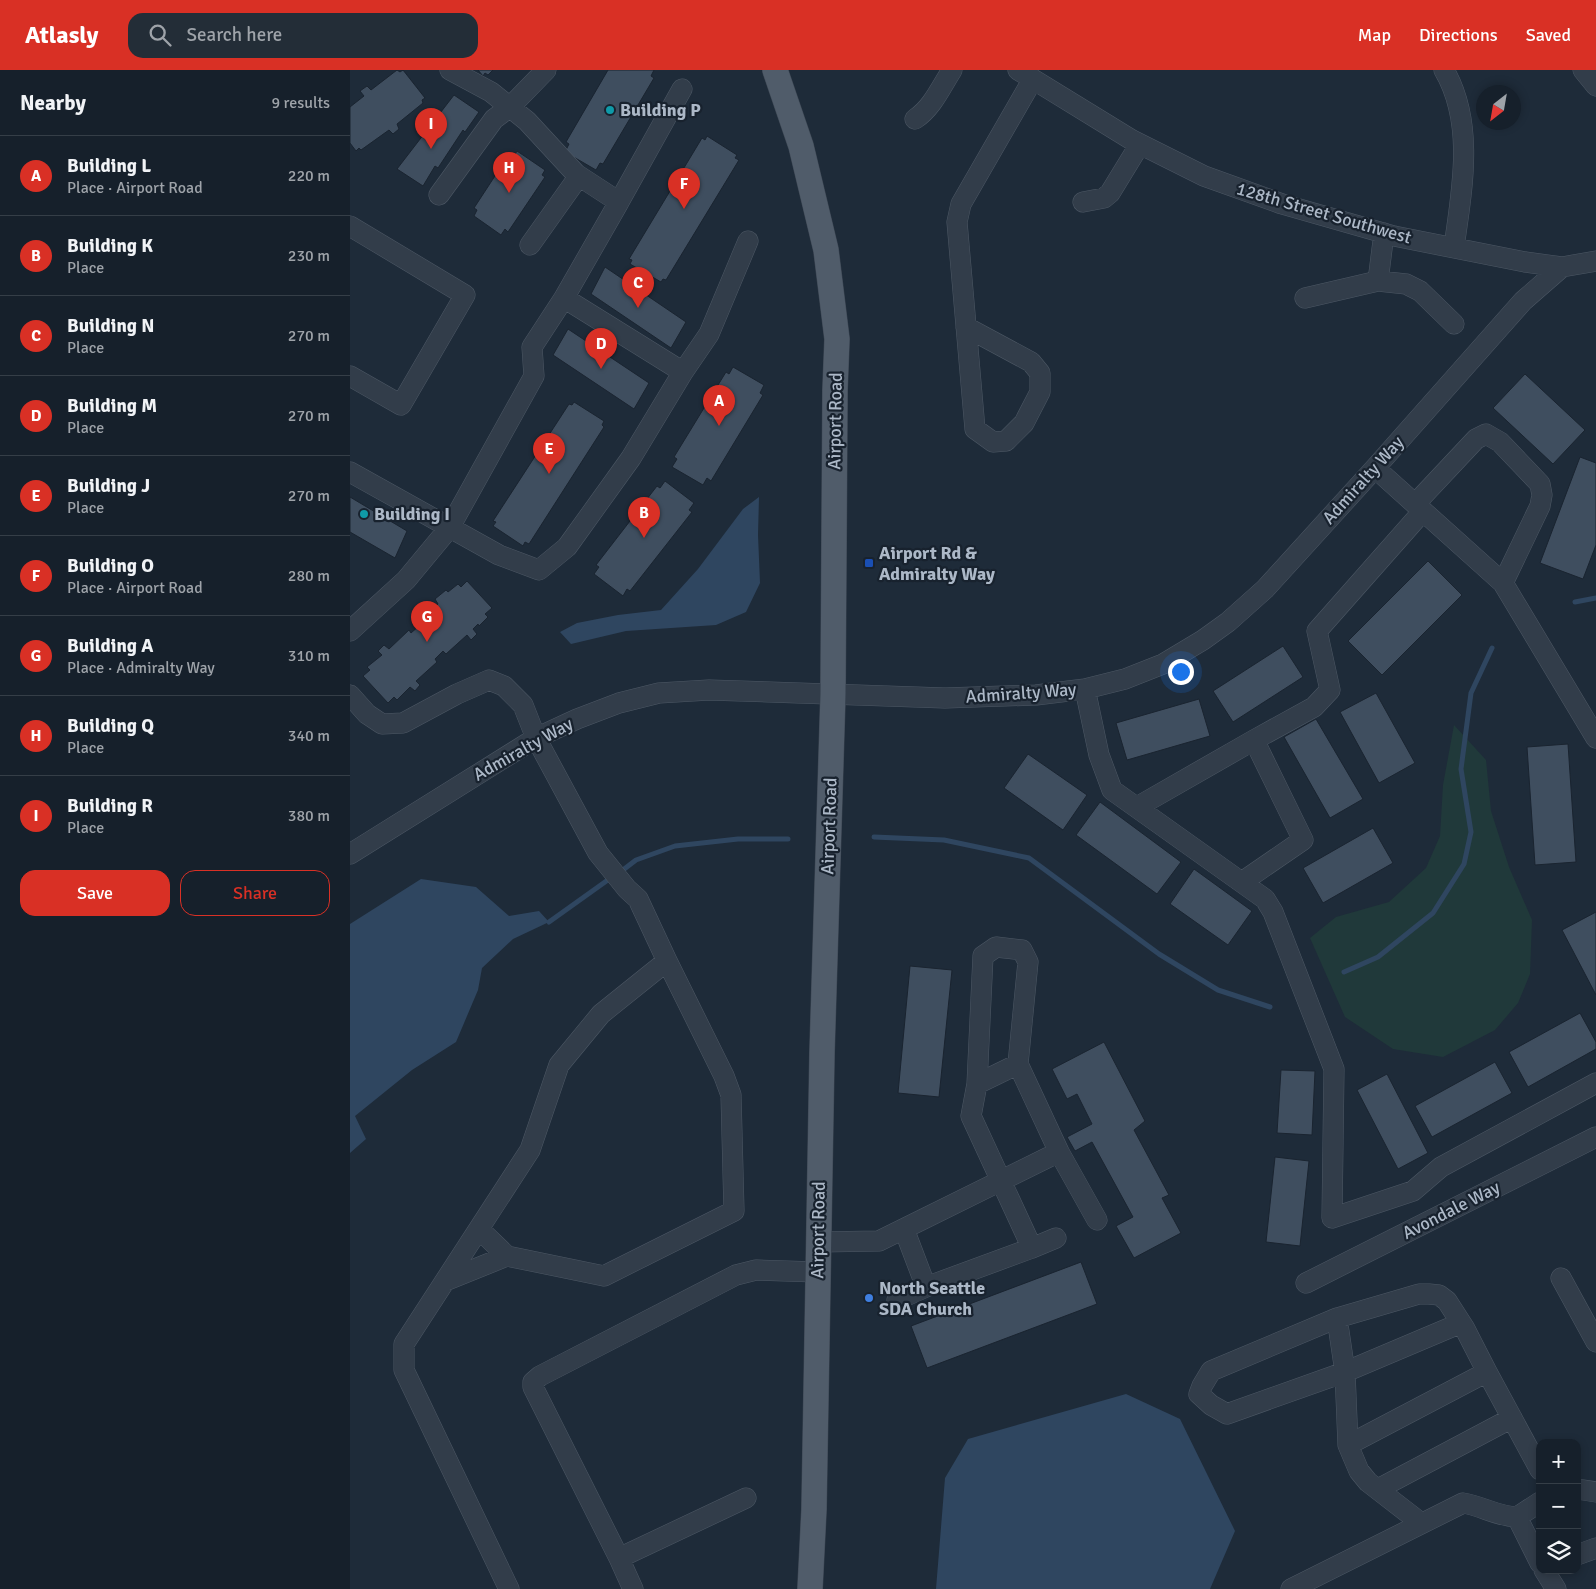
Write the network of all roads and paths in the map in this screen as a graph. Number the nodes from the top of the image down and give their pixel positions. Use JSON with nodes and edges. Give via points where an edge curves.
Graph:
{"nodes":[{"id":1,"x":450,"y":70,"type":"edge"},
{"id":2,"x":546,"y":70,"type":"edge"},
{"id":3,"x":775,"y":70,"type":"edge"},
{"id":4,"x":952,"y":70,"type":"edge"},
{"id":5,"x":1444,"y":70,"type":"edge"},
{"id":6,"x":1583,"y":70,"type":"edge"},
{"id":7,"x":1026,"y":75,"type":"edge"},
{"id":8,"x":1596,"y":86,"type":"edge"},
{"id":9,"x":682,"y":89,"type":"dead end"},
{"id":10,"x":510,"y":107,"type":"junction"},
{"id":11,"x":915,"y":119,"type":"dead end"},
{"id":12,"x":1140,"y":144,"type":"junction"},
{"id":13,"x":578,"y":176,"type":"junction"},
{"id":14,"x":440,"y":195,"type":"dead end"},
{"id":15,"x":619,"y":202,"type":"junction"},
{"id":16,"x":1083,"y":202,"type":"dead end"},
{"id":17,"x":350,"y":226,"type":"edge"},
{"id":18,"x":1384,"y":233,"type":"junction"},
{"id":19,"x":748,"y":241,"type":"dead end"},
{"id":20,"x":530,"y":245,"type":"dead end"},
{"id":21,"x":1454,"y":247,"type":"junction"},
{"id":22,"x":1596,"y":261,"type":"edge"},
{"id":23,"x":1562,"y":266,"type":"junction"},
{"id":24,"x":1378,"y":281,"type":"junction"},
{"id":25,"x":564,"y":298,"type":"junction"},
{"id":26,"x":1305,"y":298,"type":"dead end"},
{"id":27,"x":1454,"y":324,"type":"dead end"},
{"id":28,"x":966,"y":327,"type":"junction"},
{"id":29,"x":683,"y":372,"type":"junction"},
{"id":30,"x":350,"y":376,"type":"edge"},
{"id":31,"x":1375,"y":468,"type":"junction"},
{"id":32,"x":350,"y":472,"type":"edge"},
{"id":33,"x":1419,"y":507,"type":"junction"},
{"id":34,"x":450,"y":528,"type":"junction"},
{"id":35,"x":1503,"y":583,"type":"junction"},
{"id":36,"x":350,"y":631,"type":"edge"},
{"id":37,"x":1086,"y":689,"type":"junction"},
{"id":38,"x":833,"y":694,"type":"junction"},
{"id":39,"x":350,"y":696,"type":"edge"},
{"id":40,"x":536,"y":738,"type":"junction"},
{"id":41,"x":1596,"y":738,"type":"edge"},
{"id":42,"x":1254,"y":740,"type":"junction"},
{"id":43,"x":1137,"y":808,"type":"junction"},
{"id":44,"x":350,"y":854,"type":"edge"},
{"id":45,"x":1242,"y":882,"type":"junction"},
{"id":46,"x":667,"y":961,"type":"junction"},
{"id":47,"x":1018,"y":1064,"type":"junction"},
{"id":48,"x":1596,"y":1082,"type":"edge"},
{"id":49,"x":977,"y":1084,"type":"junction"},
{"id":50,"x":1596,"y":1137,"type":"edge"},
{"id":51,"x":1059,"y":1152,"type":"junction"},
{"id":52,"x":1001,"y":1181,"type":"junction"},
{"id":53,"x":1097,"y":1220,"type":"dead end"},
{"id":54,"x":479,"y":1229,"type":"junction"},
{"id":55,"x":904,"y":1229,"type":"junction"},
{"id":56,"x":1056,"y":1238,"type":"dead end"},
{"id":57,"x":818,"y":1242,"type":"junction"},
{"id":58,"x":1032,"y":1248,"type":"junction"},
{"id":59,"x":507,"y":1256,"type":"junction"},
{"id":60,"x":817,"y":1272,"type":"junction"},
{"id":61,"x":1561,"y":1278,"type":"dead end"},
{"id":62,"x":445,"y":1281,"type":"junction"},
{"id":63,"x":1306,"y":1283,"type":"dead end"},
{"id":64,"x":926,"y":1287,"type":"junction"},
{"id":65,"x":896,"y":1300,"type":"dead end"},
{"id":66,"x":1337,"y":1318,"type":"junction"},
{"id":67,"x":1461,"y":1323,"type":"junction"},
{"id":68,"x":1596,"y":1342,"type":"edge"},
{"id":69,"x":1345,"y":1372,"type":"junction"},
{"id":70,"x":1487,"y":1372,"type":"junction"},
{"id":71,"x":1512,"y":1418,"type":"junction"},
{"id":72,"x":1348,"y":1445,"type":"junction"},
{"id":73,"x":1536,"y":1463,"type":"edge"},
{"id":74,"x":1378,"y":1489,"type":"junction"},
{"id":75,"x":1581,"y":1490,"type":"edge"},
{"id":76,"x":1596,"y":1492,"type":"edge"},
{"id":77,"x":746,"y":1498,"type":"dead end"},
{"id":78,"x":1536,"y":1504,"type":"edge"},
{"id":79,"x":1516,"y":1517,"type":"junction"},
{"id":80,"x":1421,"y":1523,"type":"junction"},
{"id":81,"x":1596,"y":1548,"type":"edge"},
{"id":82,"x":1581,"y":1554,"type":"edge"},
{"id":83,"x":1536,"y":1555,"type":"edge"},
{"id":84,"x":620,"y":1558,"type":"junction"},
{"id":85,"x":1547,"y":1574,"type":"edge"},
{"id":86,"x":509,"y":1589,"type":"edge"},
{"id":87,"x":633,"y":1589,"type":"edge"},
{"id":88,"x":810,"y":1589,"type":"edge"},
{"id":89,"x":1291,"y":1589,"type":"edge"},
{"id":90,"x":1556,"y":1589,"type":"edge"}],
"edges":[{"from":1,"to":10,"type":"street","via":[[491,92]]},
{"from":2,"to":10,"type":"street"},
{"from":3,"to":38,"type":"main road","name":"Airport Road","via":[[801,146],[826,250],[837,339]]},
{"from":4,"to":11,"type":"street","via":[[928,108]]},
{"from":5,"to":21,"type":"street","via":[[1458,107],[1463,137],[1462,186]]},
{"from":6,"to":8,"type":"street"},
{"from":7,"to":12,"type":"street","name":"128th Street Southwest"},
{"from":7,"to":28,"type":"street","via":[[961,204],[957,222]]},
{"from":9,"to":15,"type":"street"},
{"from":10,"to":13,"type":"street"},
{"from":10,"to":14,"type":"street","via":[[494,119]]},
{"from":12,"to":16,"type":"street","via":[[1110,193],[1104,198]]},
{"from":12,"to":18,"type":"street","name":"128th Street Southwest","via":[[1204,176],[1282,204]]},
{"from":13,"to":15,"type":"street"},
{"from":13,"to":20,"type":"street"},
{"from":15,"to":25,"type":"street"},
{"from":17,"to":30,"type":"street","via":[[465,295],[400,405]]},
{"from":18,"to":21,"type":"street","name":"128th Street Southwest"},
{"from":18,"to":24,"type":"street"},
{"from":19,"to":29,"type":"street","via":[[709,334]]},
{"from":21,"to":23,"type":"street","name":"128th Street Southwest"},
{"from":22,"to":23,"type":"street","name":"128th Street Southwest"},
{"from":23,"to":31,"type":"street","name":"Admiralty Way","via":[[1523,301]]},
{"from":24,"to":26,"type":"street"},
{"from":24,"to":27,"type":"street","via":[[1406,284],[1420,291]]},
{"from":25,"to":29,"type":"street"},
{"from":25,"to":34,"type":"street","via":[[532,347],[534,376]]},
{"from":28,"to":28,"type":"street","via":[[975,428],[992,442],[1006,441],[1024,424],[1040,392],[1040,374],[1031,362]]},
{"from":29,"to":34,"type":"street","via":[[620,474],[567,546],[539,570],[499,556]]},
{"from":31,"to":33,"type":"street"},
{"from":31,"to":37,"type":"street","name":"Admiralty Way","via":[[1265,588],[1228,622],[1163,664]]},
{"from":32,"to":34,"type":"street"},
{"from":33,"to":35,"type":"street"},
{"from":33,"to":35,"type":"street","via":[[1476,439],[1486,434],[1500,442],[1540,484],[1542,495],[1540,506]]},
{"from":33,"to":42,"type":"street","via":[[1317,631],[1330,690],[1314,707]]},
{"from":34,"to":36,"type":"street","via":[[406,580]]},
{"from":35,"to":41,"type":"street"},
{"from":37,"to":38,"type":"street","name":"Admiralty Way","via":[[1036,695],[945,698]]},
{"from":37,"to":43,"type":"street","via":[[1099,755],[1112,790]]},
{"from":38,"to":40,"type":"street","name":"Admiralty Way","via":[[709,690],[659,693],[619,703]]},
{"from":38,"to":57,"type":"main road","name":"Airport Road"},
{"from":39,"to":40,"type":"street","via":[[382,724],[402,723],[465,689],[489,680],[504,686],[523,705]]},
{"from":40,"to":44,"type":"street","name":"Admiralty Way"},
{"from":40,"to":46,"type":"street","via":[[598,853],[638,899]]},
{"from":42,"to":43,"type":"street"},
{"from":42,"to":45,"type":"street","via":[[1303,840]]},
{"from":43,"to":45,"type":"street"},
{"from":45,"to":48,"type":"street","via":[[1266,899],[1273,912],[1334,1069],[1332,1218],[1413,1190],[1441,1167]]},
{"from":46,"to":54,"type":"street","via":[[601,1014],[559,1065],[530,1150]]},
{"from":46,"to":59,"type":"street","via":[[724,1076],[730,1095],[734,1211],[604,1276]]},
{"from":47,"to":49,"type":"street"},
{"from":47,"to":49,"type":"street","via":[[1028,962],[1022,950],[996,947],[983,956]]},
{"from":47,"to":51,"type":"street"},
{"from":49,"to":52,"type":"street","via":[[971,1116]]},
{"from":50,"to":63,"type":"street","name":"Avondale Way"},
{"from":51,"to":52,"type":"street"},
{"from":51,"to":53,"type":"street"},
{"from":52,"to":55,"type":"street"},
{"from":52,"to":58,"type":"street"},
{"from":54,"to":59,"type":"street"},
{"from":54,"to":62,"type":"street"},
{"from":55,"to":57,"type":"street","via":[[879,1241]]},
{"from":55,"to":64,"type":"street"},
{"from":56,"to":58,"type":"street"},
{"from":57,"to":60,"type":"main road","name":"Airport Road"},
{"from":58,"to":64,"type":"street"},
{"from":59,"to":62,"type":"street"},
{"from":60,"to":84,"type":"street","via":[[756,1270],[736,1275],[533,1382]]},
{"from":60,"to":88,"type":"main road","name":"Airport Road"},
{"from":61,"to":68,"type":"street"},
{"from":62,"to":86,"type":"street","via":[[404,1344],[404,1370]]},
{"from":64,"to":65,"type":"street"},
{"from":66,"to":67,"type":"street","via":[[1419,1294],[1429,1294],[1439,1295],[1447,1301]]},
{"from":66,"to":69,"type":"street"},
{"from":66,"to":69,"type":"street","via":[[1211,1371],[1199,1394],[1227,1414]]},
{"from":67,"to":69,"type":"street"},
{"from":67,"to":70,"type":"street"},
{"from":69,"to":72,"type":"street"},
{"from":70,"to":71,"type":"street"},
{"from":70,"to":72,"type":"street"},
{"from":71,"to":73,"type":"street"},
{"from":71,"to":74,"type":"street"},
{"from":72,"to":74,"type":"street","via":[[1359,1471]]},
{"from":74,"to":80,"type":"street"},
{"from":75,"to":76,"type":"street"},
{"from":77,"to":84,"type":"street"},
{"from":78,"to":79,"type":"street"},
{"from":79,"to":80,"type":"street","via":[[1463,1503]]},
{"from":79,"to":83,"type":"street"},
{"from":80,"to":89,"type":"street"},
{"from":81,"to":82,"type":"street"},
{"from":84,"to":87,"type":"street"},
{"from":85,"to":90,"type":"street"}]}
